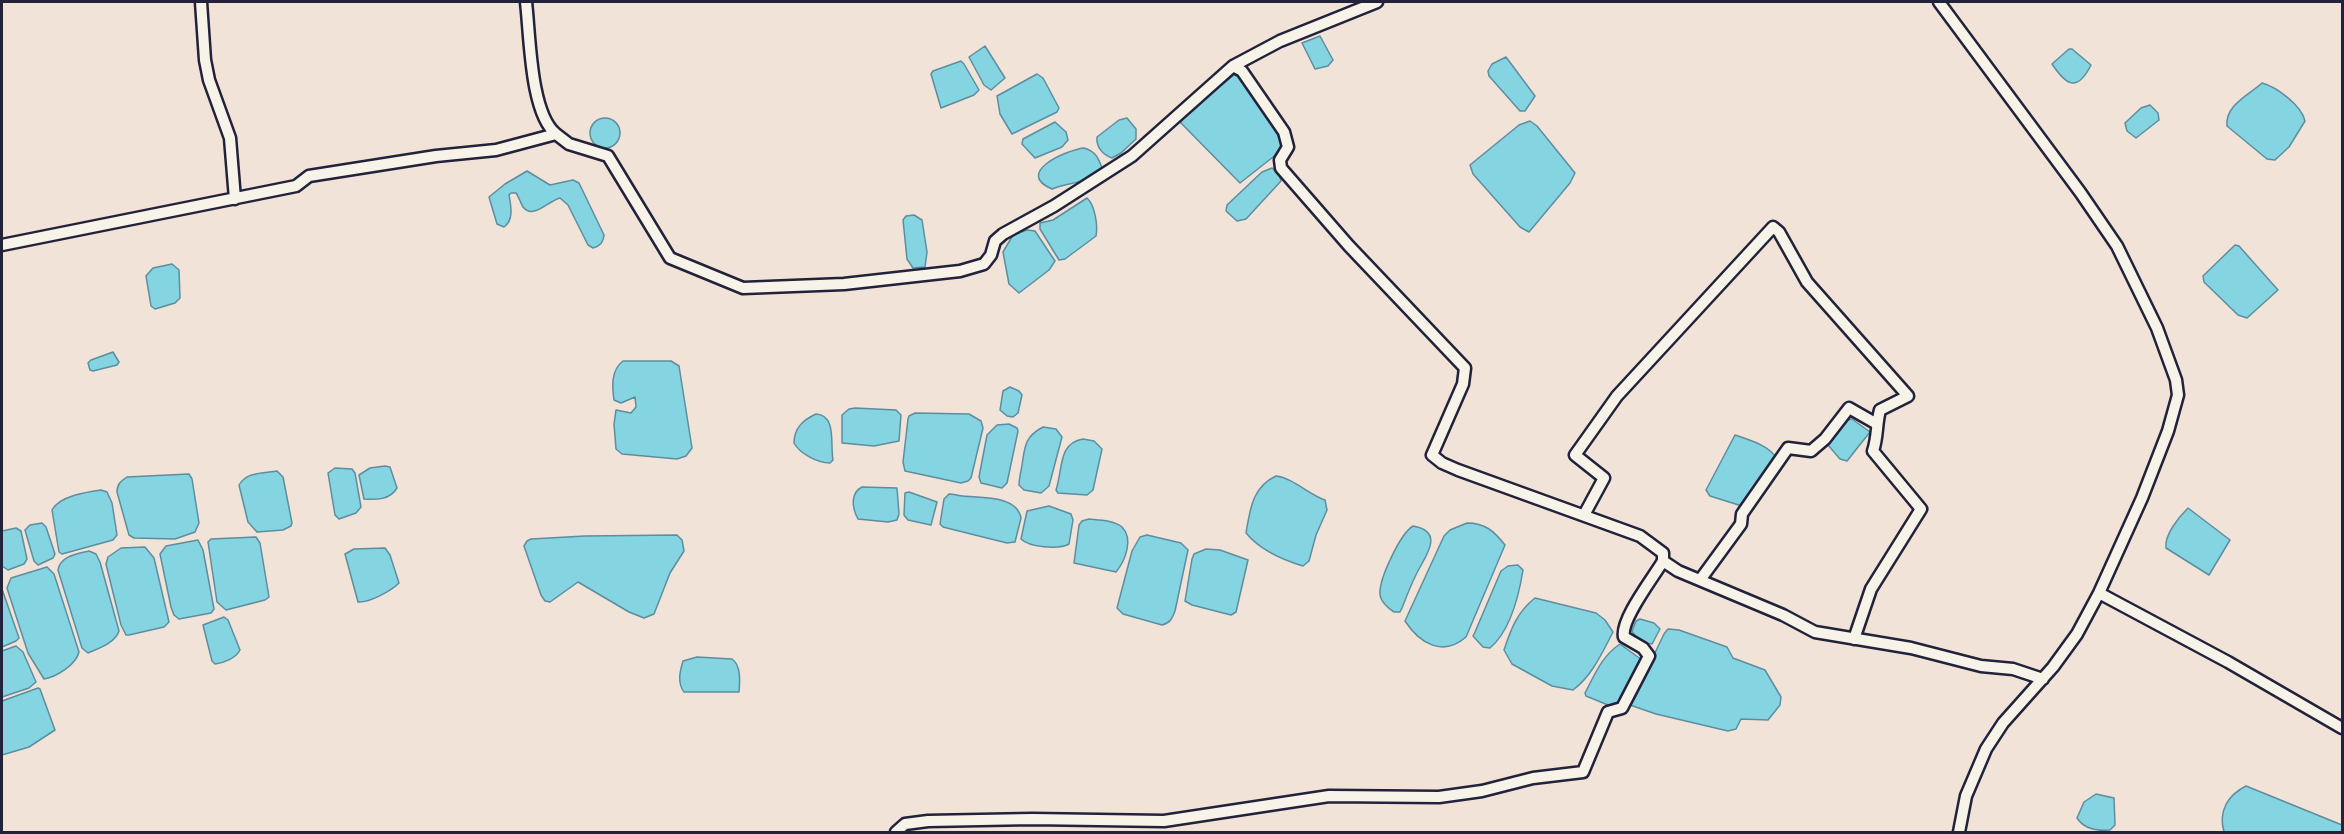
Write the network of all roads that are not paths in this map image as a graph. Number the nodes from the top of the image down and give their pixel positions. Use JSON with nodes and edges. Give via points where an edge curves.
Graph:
{"nodes":[{"id":1,"x":201,"y":2,"type":"edge"},
{"id":2,"x":526,"y":2,"type":"edge"},
{"id":3,"x":1377,"y":2,"type":"edge"},
{"id":4,"x":1939,"y":2,"type":"edge"},
{"id":5,"x":1233,"y":66,"type":"junction"},
{"id":6,"x":556,"y":134,"type":"junction"},
{"id":7,"x":235,"y":199,"type":"junction"},
{"id":8,"x":2,"y":245,"type":"edge"},
{"id":9,"x":1877,"y":424,"type":"junction"},
{"id":10,"x":1584,"y":515,"type":"junction"},
{"id":11,"x":1663,"y":561,"type":"junction"},
{"id":12,"x":1700,"y":580,"type":"junction"},
{"id":13,"x":2099,"y":592,"type":"junction"},
{"id":14,"x":1854,"y":639,"type":"junction"},
{"id":15,"x":2043,"y":678,"type":"junction"},
{"id":16,"x":2343,"y":728,"type":"edge"},
{"id":17,"x":1164,"y":827,"type":"edge"},
{"id":18,"x":896,"y":832,"type":"edge"},
{"id":19,"x":1959,"y":832,"type":"edge"}],
"edges":[{"from":1,"to":7,"type":"street","via":[[205,60],[230,138]]},
{"from":2,"to":6,"type":"street","via":[[537,101],[548,128]]},
{"from":3,"to":5,"type":"street","via":[[1280,41]]},
{"from":4,"to":13,"type":"street","via":[[2117,246],[2157,328],[2175,380],[2178,395],[2168,431]]},
{"from":5,"to":6,"type":"street","via":[[1132,156],[1003,234],[995,241],[984,264],[960,271],[844,284],[743,288],[670,258],[608,156],[569,144]]},
{"from":5,"to":10,"type":"street","via":[[1242,71],[1284,132],[1288,147],[1280,160],[1281,168],[1465,368],[1463,384],[1432,455],[1458,470]]},
{"from":6,"to":7,"type":"street","via":[[496,150],[309,176],[296,186]]},
{"from":7,"to":8,"type":"street"},
{"from":9,"to":10,"type":"street","via":[[1880,410],[1908,396],[1807,282],[1773,227],[1617,396],[1575,455],[1604,478]]},
{"from":9,"to":12,"type":"street","via":[[1849,408],[1826,439],[1811,451],[1788,448],[1742,514],[1741,524]]},
{"from":9,"to":14,"type":"street","via":[[1873,451],[1921,509],[1871,589]]},
{"from":10,"to":11,"type":"street","via":[[1640,536],[1663,553]]},
{"from":11,"to":12,"type":"street"},
{"from":11,"to":17,"type":"street","via":[[1622,630],[1624,637],[1649,656],[1622,708],[1608,712],[1583,772],[1439,797],[1329,796]]},
{"from":12,"to":14,"type":"street","via":[[1815,632]]},
{"from":13,"to":15,"type":"street","via":[[2077,634]]},
{"from":13,"to":16,"type":"street"},
{"from":14,"to":15,"type":"street"},
{"from":15,"to":19,"type":"street","via":[[2003,723],[1986,749],[1966,796]]},
{"from":17,"to":18,"type":"street","via":[[1032,819],[928,821],[905,824]]}]}
